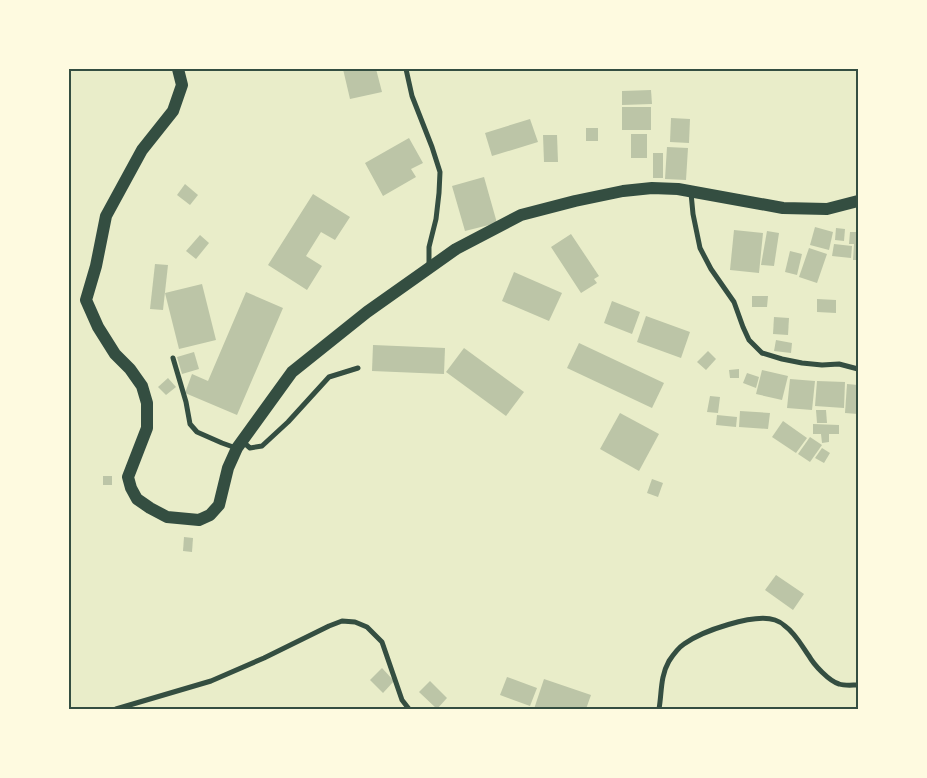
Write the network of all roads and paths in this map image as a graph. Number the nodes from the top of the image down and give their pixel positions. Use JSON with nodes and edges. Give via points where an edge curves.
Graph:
{"nodes":[{"id":1,"x":178,"y":69,"type":"edge"},
{"id":2,"x":406,"y":69,"type":"edge"},
{"id":3,"x":691,"y":192,"type":"junction"},
{"id":4,"x":858,"y":201,"type":"edge"},
{"id":5,"x":429,"y":269,"type":"junction"},
{"id":6,"x":173,"y":358,"type":"dead end"},
{"id":7,"x":358,"y":368,"type":"dead end"},
{"id":8,"x":858,"y":369,"type":"edge"},
{"id":9,"x":239,"y":444,"type":"junction"},
{"id":10,"x":858,"y":685,"type":"edge"},
{"id":11,"x":116,"y":709,"type":"edge"},
{"id":12,"x":409,"y":709,"type":"edge"},
{"id":13,"x":659,"y":709,"type":"edge"}],
"edges":[{"from":1,"to":9,"type":"main road","via":[[182,85],[174,111],[142,150],[106,216],[86,300],[115,354],[142,386],[147,403],[147,428],[128,477],[137,499],[167,517],[199,520],[210,515],[220,505],[228,468]]},
{"from":2,"to":5,"type":"street","via":[[412,96],[440,172]]},
{"from":3,"to":4,"type":"main road","via":[[783,208],[827,209]]},
{"from":3,"to":5,"type":"main road","via":[[652,188],[623,191],[522,215],[456,249]]},
{"from":3,"to":8,"type":"street","via":[[700,248],[734,302],[749,340],[762,353],[782,359]]},
{"from":5,"to":9,"type":"main road","via":[[367,312],[292,372]]},
{"from":6,"to":9,"type":"street","via":[[190,424],[197,432],[222,443]]},
{"from":7,"to":9,"type":"street","via":[[328,378],[262,446],[250,448]]},
{"from":10,"to":13,"type":"street","via":[[839,684],[828,678],[786,626],[775,620],[751,620],[701,634],[677,650],[662,677]]},
{"from":11,"to":12,"type":"street","via":[[211,681],[342,621],[367,627],[382,642],[402,700]]}]}
